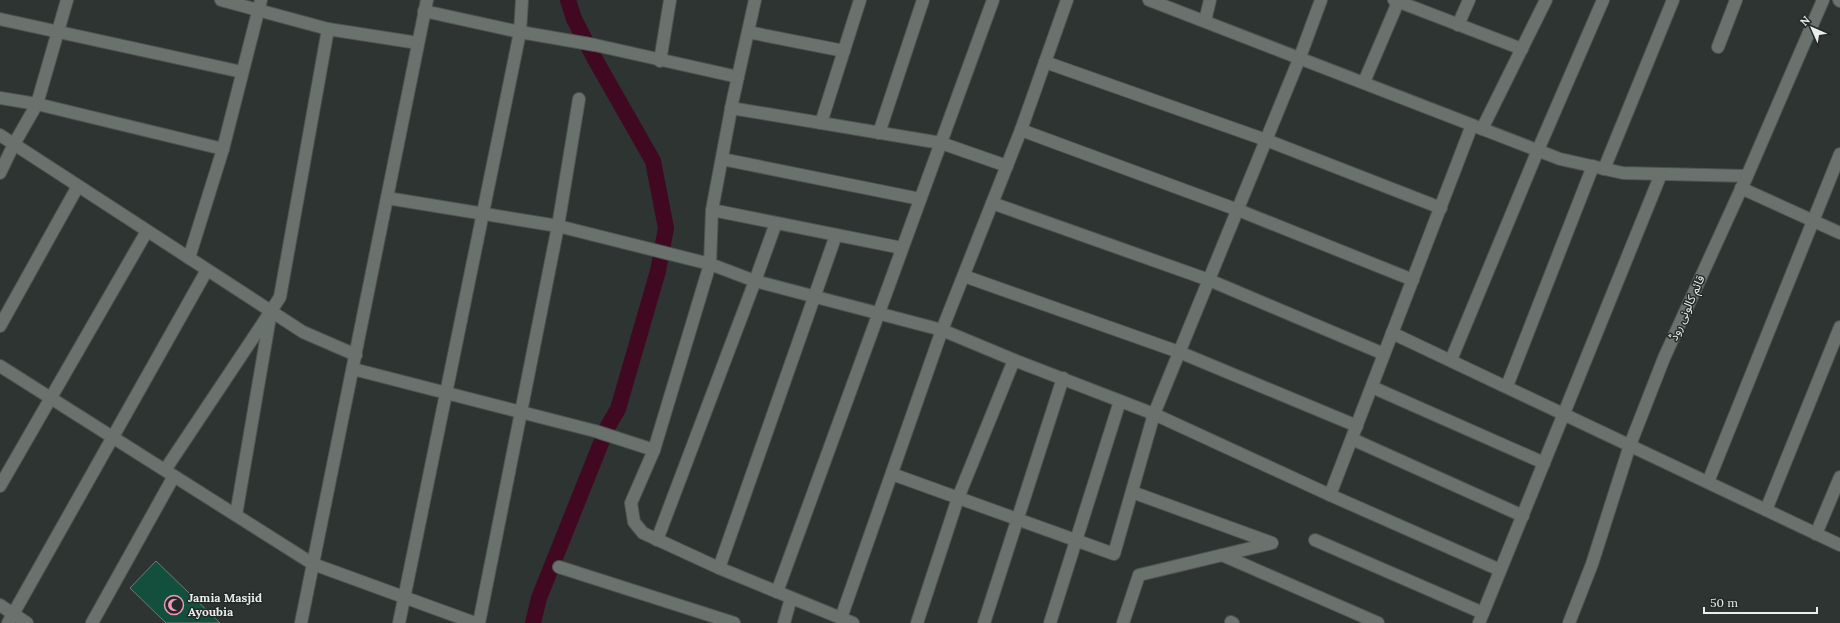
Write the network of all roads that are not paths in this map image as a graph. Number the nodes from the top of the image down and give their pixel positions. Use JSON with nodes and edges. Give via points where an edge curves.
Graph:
{"nodes":[{"id":1,"x":67,"y":0,"type":"edge"},
{"id":2,"x":221,"y":0,"type":"edge"},
{"id":3,"x":522,"y":0,"type":"edge"},
{"id":4,"x":670,"y":0,"type":"edge"},
{"id":5,"x":755,"y":0,"type":"edge"},
{"id":6,"x":860,"y":0,"type":"edge"},
{"id":7,"x":923,"y":0,"type":"edge"},
{"id":8,"x":993,"y":0,"type":"edge"},
{"id":9,"x":1067,"y":0,"type":"edge"},
{"id":10,"x":1149,"y":0,"type":"edge"},
{"id":11,"x":1210,"y":0,"type":"edge"},
{"id":12,"x":1321,"y":0,"type":"edge"},
{"id":13,"x":1397,"y":0,"type":"edge"},
{"id":14,"x":1469,"y":0,"type":"edge"},
{"id":15,"x":1546,"y":0,"type":"edge"},
{"id":16,"x":1603,"y":0,"type":"edge"},
{"id":17,"x":1672,"y":0,"type":"edge"},
{"id":18,"x":1736,"y":0,"type":"edge"},
{"id":19,"x":1823,"y":0,"type":"edge"},
{"id":20,"x":259,"y":5,"type":"edge"},
{"id":21,"x":426,"y":6,"type":"edge"},
{"id":22,"x":0,"y":19,"type":"edge"},
{"id":23,"x":1205,"y":21,"type":"junction"},
{"id":24,"x":1458,"y":25,"type":"junction"},
{"id":25,"x":328,"y":29,"type":"junction"},
{"id":26,"x":58,"y":32,"type":"junction"},
{"id":27,"x":520,"y":32,"type":"junction"},
{"id":28,"x":748,"y":32,"type":"junction"},
{"id":29,"x":418,"y":43,"type":"junction"},
{"id":30,"x":1718,"y":47,"type":"dead end"},
{"id":31,"x":1522,"y":49,"type":"junction"},
{"id":32,"x":844,"y":51,"type":"junction"},
{"id":33,"x":1300,"y":57,"type":"junction"},
{"id":34,"x":660,"y":61,"type":"junction"},
{"id":35,"x":1045,"y":62,"type":"junction"},
{"id":36,"x":242,"y":72,"type":"junction"},
{"id":37,"x":738,"y":77,"type":"junction"},
{"id":38,"x":1364,"y":82,"type":"junction"},
{"id":39,"x":0,"y":98,"type":"edge"},
{"id":40,"x":579,"y":99,"type":"dead end"},
{"id":41,"x":37,"y":104,"type":"junction"},
{"id":42,"x":731,"y":108,"type":"junction"},
{"id":43,"x":821,"y":123,"type":"junction"},
{"id":44,"x":1477,"y":127,"type":"junction"},
{"id":45,"x":1021,"y":130,"type":"junction"},
{"id":46,"x":879,"y":133,"type":"junction"},
{"id":47,"x":0,"y":135,"type":"edge"},
{"id":48,"x":1266,"y":140,"type":"junction"},
{"id":49,"x":940,"y":143,"type":"junction"},
{"id":50,"x":14,"y":144,"type":"junction"},
{"id":51,"x":223,"y":149,"type":"junction"},
{"id":52,"x":1538,"y":150,"type":"junction"},
{"id":53,"x":1840,"y":154,"type":"edge"},
{"id":54,"x":722,"y":159,"type":"junction"},
{"id":55,"x":1007,"y":166,"type":"junction"},
{"id":56,"x":1599,"y":168,"type":"junction"},
{"id":57,"x":0,"y":173,"type":"edge"},
{"id":58,"x":1661,"y":174,"type":"junction"},
{"id":59,"x":1747,"y":176,"type":"junction"},
{"id":60,"x":78,"y":186,"type":"junction"},
{"id":61,"x":1741,"y":188,"type":"junction"},
{"id":62,"x":387,"y":198,"type":"junction"},
{"id":63,"x":920,"y":199,"type":"junction"},
{"id":64,"x":992,"y":203,"type":"junction"},
{"id":65,"x":1441,"y":208,"type":"junction"},
{"id":66,"x":712,"y":210,"type":"junction"},
{"id":67,"x":1238,"y":210,"type":"junction"},
{"id":68,"x":482,"y":214,"type":"junction"},
{"id":69,"x":1813,"y":221,"type":"junction"},
{"id":70,"x":776,"y":223,"type":"junction"},
{"id":71,"x":558,"y":226,"type":"junction"},
{"id":72,"x":147,"y":231,"type":"junction"},
{"id":73,"x":1840,"y":233,"type":"edge"},
{"id":74,"x":836,"y":235,"type":"junction"},
{"id":75,"x":902,"y":248,"type":"junction"},
{"id":76,"x":189,"y":258,"type":"junction"},
{"id":77,"x":710,"y":264,"type":"junction"},
{"id":78,"x":207,"y":270,"type":"junction"},
{"id":79,"x":964,"y":276,"type":"junction"},
{"id":80,"x":1209,"y":280,"type":"junction"},
{"id":81,"x":1413,"y":280,"type":"junction"},
{"id":82,"x":755,"y":281,"type":"junction"},
{"id":83,"x":813,"y":296,"type":"junction"},
{"id":84,"x":271,"y":311,"type":"junction"},
{"id":85,"x":878,"y":314,"type":"junction"},
{"id":86,"x":0,"y":326,"type":"edge"},
{"id":87,"x":1840,"y":328,"type":"edge"},
{"id":88,"x":942,"y":330,"type":"junction"},
{"id":89,"x":1392,"y":333,"type":"junction"},
{"id":90,"x":1179,"y":352,"type":"junction"},
{"id":91,"x":1384,"y":354,"type":"junction"},
{"id":92,"x":356,"y":355,"type":"junction"},
{"id":93,"x":1014,"y":360,"type":"junction"},
{"id":94,"x":1452,"y":360,"type":"junction"},
{"id":95,"x":0,"y":366,"type":"edge"},
{"id":96,"x":353,"y":369,"type":"junction"},
{"id":97,"x":1063,"y":378,"type":"junction"},
{"id":98,"x":1507,"y":386,"type":"junction"},
{"id":99,"x":1372,"y":387,"type":"junction"},
{"id":100,"x":446,"y":394,"type":"junction"},
{"id":101,"x":51,"y":398,"type":"junction"},
{"id":102,"x":1120,"y":400,"type":"junction"},
{"id":103,"x":522,"y":413,"type":"junction"},
{"id":104,"x":1154,"y":414,"type":"junction"},
{"id":105,"x":1564,"y":414,"type":"junction"},
{"id":106,"x":1357,"y":426,"type":"junction"},
{"id":107,"x":113,"y":437,"type":"junction"},
{"id":108,"x":1352,"y":439,"type":"junction"},
{"id":109,"x":1630,"y":445,"type":"junction"},
{"id":110,"x":654,"y":450,"type":"junction"},
{"id":111,"x":1544,"y":463,"type":"junction"},
{"id":112,"x":170,"y":473,"type":"junction"},
{"id":113,"x":892,"y":474,"type":"junction"},
{"id":114,"x":1840,"y":477,"type":"edge"},
{"id":115,"x":1708,"y":482,"type":"junction"},
{"id":116,"x":0,"y":486,"type":"edge"},
{"id":117,"x":1132,"y":492,"type":"junction"},
{"id":118,"x":1330,"y":495,"type":"junction"},
{"id":119,"x":958,"y":498,"type":"junction"},
{"id":120,"x":1766,"y":510,"type":"junction"},
{"id":121,"x":236,"y":515,"type":"junction"},
{"id":122,"x":1523,"y":516,"type":"junction"},
{"id":123,"x":1017,"y":520,"type":"junction"},
{"id":124,"x":1816,"y":534,"type":"junction"},
{"id":125,"x":657,"y":540,"type":"junction"},
{"id":126,"x":1315,"y":540,"type":"dead end"},
{"id":127,"x":1076,"y":541,"type":"junction"},
{"id":128,"x":1840,"y":545,"type":"edge"},
{"id":129,"x":1222,"y":555,"type":"junction"},
{"id":130,"x":313,"y":564,"type":"junction"},
{"id":131,"x":559,"y":567,"type":"dead end"},
{"id":132,"x":719,"y":568,"type":"junction"},
{"id":133,"x":1500,"y":570,"type":"junction"},
{"id":134,"x":777,"y":592,"type":"junction"},
{"id":135,"x":404,"y":598,"type":"junction"},
{"id":136,"x":791,"y":598,"type":"junction"},
{"id":137,"x":0,"y":606,"type":"edge"},
{"id":138,"x":10,"y":618,"type":"edge"},
{"id":139,"x":841,"y":618,"type":"junction"},
{"id":140,"x":1481,"y":618,"type":"edge"},
{"id":141,"x":27,"y":623,"type":"edge"},
{"id":142,"x":92,"y":623,"type":"edge"},
{"id":143,"x":301,"y":623,"type":"edge"},
{"id":144,"x":399,"y":623,"type":"edge"},
{"id":145,"x":475,"y":623,"type":"edge"},
{"id":146,"x":479,"y":623,"type":"edge"},
{"id":147,"x":734,"y":623,"type":"edge"},
{"id":148,"x":784,"y":623,"type":"edge"},
{"id":149,"x":853,"y":623,"type":"edge"},
{"id":150,"x":917,"y":623,"type":"edge"},
{"id":151,"x":984,"y":623,"type":"edge"},
{"id":152,"x":1050,"y":623,"type":"edge"},
{"id":153,"x":1123,"y":623,"type":"edge"},
{"id":154,"x":1378,"y":623,"type":"edge"},
{"id":155,"x":1569,"y":623,"type":"edge"}],
"edges":[{"from":1,"to":26,"type":"street"},
{"from":2,"to":20,"type":"street"},
{"from":3,"to":27,"type":"street"},
{"from":4,"to":34,"type":"street"},
{"from":5,"to":28,"type":"street"},
{"from":6,"to":32,"type":"street"},
{"from":7,"to":46,"type":"street"},
{"from":8,"to":49,"type":"street"},
{"from":9,"to":35,"type":"street"},
{"from":10,"to":23,"type":"street"},
{"from":11,"to":23,"type":"street"},
{"from":12,"to":33,"type":"street"},
{"from":13,"to":24,"type":"street"},
{"from":13,"to":38,"type":"street"},
{"from":14,"to":24,"type":"street"},
{"from":15,"to":31,"type":"street"},
{"from":16,"to":52,"type":"street"},
{"from":17,"to":56,"type":"street"},
{"from":18,"to":30,"type":"street"},
{"from":19,"to":59,"type":"street","name":"قائم کالونی روڈ"},
{"from":20,"to":25,"type":"street"},
{"from":20,"to":36,"type":"street"},
{"from":21,"to":27,"type":"street"},
{"from":21,"to":29,"type":"street"},
{"from":22,"to":26,"type":"street"},
{"from":23,"to":33,"type":"street"},
{"from":24,"to":31,"type":"street"},
{"from":25,"to":29,"type":"street"},
{"from":25,"to":84,"type":"street","via":[[280,297]]},
{"from":26,"to":36,"type":"street"},
{"from":26,"to":41,"type":"street"},
{"from":27,"to":34,"type":"street","via":[[595,45]]},
{"from":27,"to":68,"type":"street"},
{"from":28,"to":32,"type":"street"},
{"from":28,"to":37,"type":"street"},
{"from":29,"to":62,"type":"street"},
{"from":31,"to":44,"type":"street"},
{"from":32,"to":43,"type":"street"},
{"from":33,"to":38,"type":"street"},
{"from":33,"to":48,"type":"street"},
{"from":34,"to":37,"type":"street"},
{"from":35,"to":45,"type":"street"},
{"from":35,"to":48,"type":"street"},
{"from":36,"to":51,"type":"street"},
{"from":37,"to":42,"type":"street"},
{"from":38,"to":44,"type":"street"},
{"from":39,"to":41,"type":"street"},
{"from":40,"to":71,"type":"street"},
{"from":41,"to":50,"type":"street"},
{"from":41,"to":51,"type":"street"},
{"from":42,"to":43,"type":"street"},
{"from":42,"to":54,"type":"street"},
{"from":43,"to":46,"type":"street"},
{"from":44,"to":52,"type":"street"},
{"from":44,"to":65,"type":"street"},
{"from":45,"to":55,"type":"street"},
{"from":45,"to":67,"type":"street"},
{"from":46,"to":49,"type":"street"},
{"from":47,"to":50,"type":"street"},
{"from":48,"to":65,"type":"street"},
{"from":48,"to":67,"type":"street"},
{"from":49,"to":55,"type":"street"},
{"from":49,"to":63,"type":"street"},
{"from":50,"to":57,"type":"street"},
{"from":50,"to":60,"type":"street"},
{"from":51,"to":76,"type":"street"},
{"from":52,"to":56,"type":"street"},
{"from":52,"to":94,"type":"street"},
{"from":53,"to":69,"type":"street"},
{"from":54,"to":63,"type":"street"},
{"from":54,"to":66,"type":"street"},
{"from":55,"to":64,"type":"street"},
{"from":56,"to":58,"type":"street","via":[[1622,173]]},
{"from":56,"to":98,"type":"street"},
{"from":58,"to":59,"type":"street"},
{"from":58,"to":105,"type":"street"},
{"from":59,"to":61,"type":"street","name":"قائم کالونی روڈ"},
{"from":60,"to":72,"type":"street"},
{"from":60,"to":86,"type":"street"},
{"from":61,"to":69,"type":"street"},
{"from":61,"to":109,"type":"street","name":"قائم کالونی روڈ","via":[[1664,358]]},
{"from":62,"to":68,"type":"street"},
{"from":62,"to":92,"type":"street"},
{"from":63,"to":75,"type":"street"},
{"from":64,"to":79,"type":"street"},
{"from":64,"to":80,"type":"street"},
{"from":65,"to":81,"type":"street"},
{"from":66,"to":70,"type":"street"},
{"from":66,"to":77,"type":"street"},
{"from":67,"to":80,"type":"street"},
{"from":67,"to":81,"type":"street"},
{"from":68,"to":71,"type":"street"},
{"from":68,"to":100,"type":"street"},
{"from":69,"to":73,"type":"street"},
{"from":69,"to":115,"type":"street"},
{"from":70,"to":74,"type":"street"},
{"from":70,"to":82,"type":"street"},
{"from":71,"to":77,"type":"street"},
{"from":71,"to":103,"type":"street"},
{"from":72,"to":76,"type":"street"},
{"from":72,"to":101,"type":"street"},
{"from":74,"to":75,"type":"street"},
{"from":74,"to":83,"type":"street"},
{"from":75,"to":85,"type":"street"},
{"from":76,"to":78,"type":"street"},
{"from":77,"to":82,"type":"street"},
{"from":77,"to":110,"type":"street"},
{"from":78,"to":84,"type":"street"},
{"from":78,"to":107,"type":"street"},
{"from":79,"to":88,"type":"street"},
{"from":79,"to":90,"type":"street"},
{"from":80,"to":90,"type":"street"},
{"from":80,"to":91,"type":"street"},
{"from":81,"to":89,"type":"street"},
{"from":82,"to":83,"type":"street"},
{"from":82,"to":125,"type":"street"},
{"from":83,"to":85,"type":"street"},
{"from":83,"to":132,"type":"street"},
{"from":84,"to":92,"type":"street","via":[[303,332]]},
{"from":84,"to":112,"type":"street"},
{"from":84,"to":121,"type":"street"},
{"from":85,"to":88,"type":"street"},
{"from":85,"to":134,"type":"street"},
{"from":87,"to":120,"type":"street"},
{"from":88,"to":93,"type":"street"},
{"from":88,"to":113,"type":"street"},
{"from":89,"to":91,"type":"street"},
{"from":89,"to":94,"type":"street"},
{"from":90,"to":104,"type":"street"},
{"from":90,"to":106,"type":"street"},
{"from":91,"to":99,"type":"street"},
{"from":92,"to":96,"type":"street"},
{"from":93,"to":97,"type":"street"},
{"from":93,"to":119,"type":"street"},
{"from":94,"to":98,"type":"street"},
{"from":95,"to":101,"type":"street"},
{"from":96,"to":100,"type":"street"},
{"from":96,"to":130,"type":"street"},
{"from":97,"to":102,"type":"street"},
{"from":97,"to":123,"type":"street"},
{"from":98,"to":105,"type":"street"},
{"from":99,"to":106,"type":"street"},
{"from":99,"to":111,"type":"street"},
{"from":100,"to":103,"type":"street"},
{"from":100,"to":135,"type":"street"},
{"from":101,"to":107,"type":"street"},
{"from":101,"to":116,"type":"street"},
{"from":102,"to":104,"type":"street"},
{"from":102,"to":127,"type":"street"},
{"from":103,"to":110,"type":"street","via":[[595,431]]},
{"from":103,"to":146,"type":"street"},
{"from":104,"to":117,"type":"street"},
{"from":104,"to":118,"type":"street"},
{"from":105,"to":109,"type":"street"},
{"from":105,"to":111,"type":"street"},
{"from":106,"to":108,"type":"street"},
{"from":107,"to":112,"type":"street"},
{"from":107,"to":138,"type":"street"},
{"from":108,"to":118,"type":"street"},
{"from":108,"to":122,"type":"street"},
{"from":109,"to":115,"type":"street"},
{"from":109,"to":155,"type":"street","name":"قائم کالونی روڈ","via":[[1592,564]]},
{"from":110,"to":125,"type":"street","via":[[631,503],[634,522],[642,533]]},
{"from":111,"to":122,"type":"street"},
{"from":112,"to":121,"type":"street"},
{"from":112,"to":142,"type":"street"},
{"from":113,"to":119,"type":"street"},
{"from":113,"to":139,"type":"street"},
{"from":114,"to":124,"type":"street"},
{"from":115,"to":120,"type":"street"},
{"from":117,"to":127,"type":"street","via":[[1114,554]]},
{"from":117,"to":129,"type":"street","via":[[1272,543]]},
{"from":118,"to":133,"type":"street"},
{"from":119,"to":123,"type":"street"},
{"from":119,"to":150,"type":"street"},
{"from":120,"to":124,"type":"street"},
{"from":121,"to":130,"type":"street"},
{"from":122,"to":133,"type":"street"},
{"from":123,"to":127,"type":"street"},
{"from":123,"to":151,"type":"street"},
{"from":124,"to":128,"type":"street"},
{"from":125,"to":132,"type":"street"},
{"from":126,"to":140,"type":"street"},
{"from":127,"to":152,"type":"street"},
{"from":129,"to":153,"type":"street","via":[[1140,575]]},
{"from":129,"to":154,"type":"street"},
{"from":130,"to":135,"type":"street"},
{"from":130,"to":143,"type":"street"},
{"from":131,"to":147,"type":"street"},
{"from":132,"to":134,"type":"street"},
{"from":133,"to":140,"type":"street"},
{"from":134,"to":136,"type":"street"},
{"from":135,"to":144,"type":"street"},
{"from":135,"to":145,"type":"street"},
{"from":136,"to":139,"type":"street"},
{"from":136,"to":148,"type":"street"},
{"from":137,"to":138,"type":"street"},
{"from":138,"to":141,"type":"street"},
{"from":139,"to":149,"type":"street"}]}
